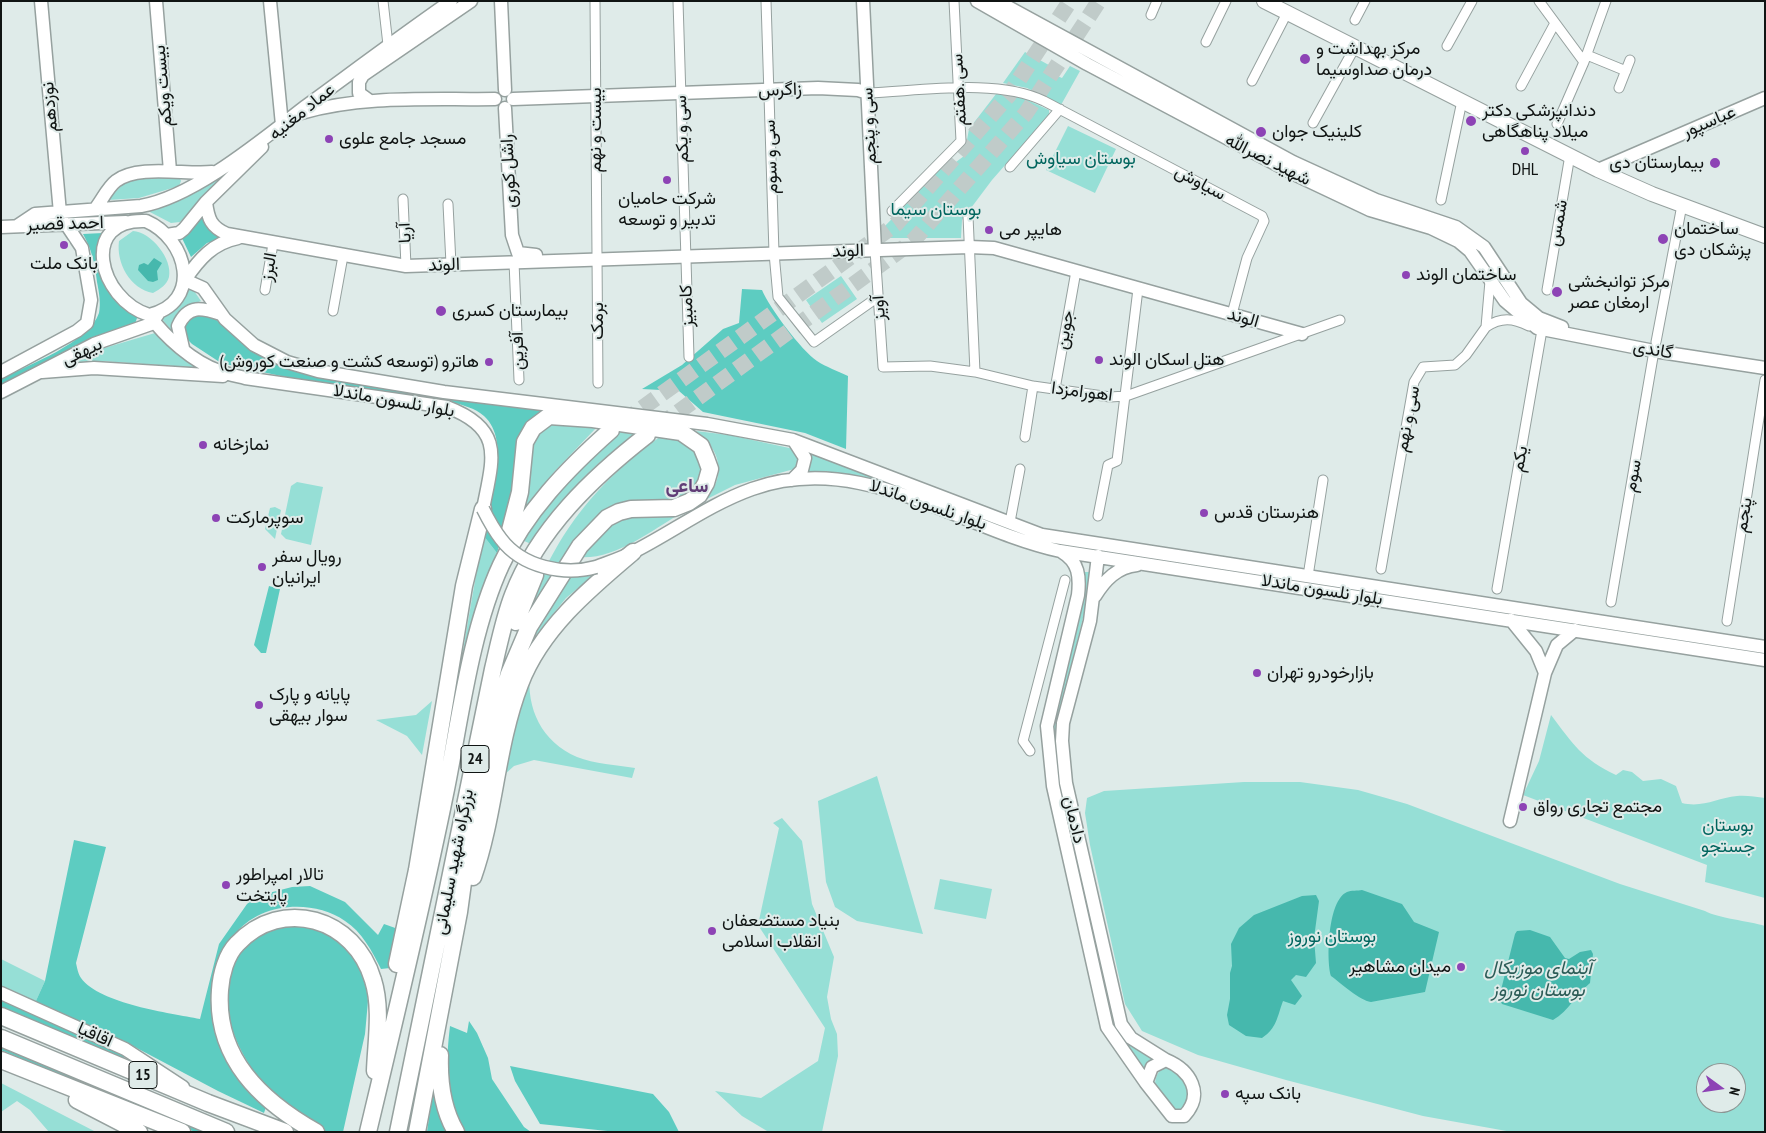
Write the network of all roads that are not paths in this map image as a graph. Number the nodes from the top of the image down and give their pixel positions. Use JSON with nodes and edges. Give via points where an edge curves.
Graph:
{"nodes":[{"id":1,"x":41,"y":1,"type":"edge"},
{"id":2,"x":156,"y":1,"type":"edge"},
{"id":3,"x":270,"y":1,"type":"edge"},
{"id":4,"x":383,"y":1,"type":"edge"},
{"id":5,"x":472,"y":1,"type":"edge"},
{"id":6,"x":501,"y":1,"type":"edge"},
{"id":7,"x":596,"y":1,"type":"edge"},
{"id":8,"x":678,"y":1,"type":"edge"},
{"id":9,"x":766,"y":1,"type":"edge"},
{"id":10,"x":863,"y":1,"type":"edge"},
{"id":11,"x":954,"y":1,"type":"edge"},
{"id":12,"x":977,"y":1,"type":"edge"},
{"id":13,"x":997,"y":1,"type":"edge"},
{"id":14,"x":1157,"y":1,"type":"edge"},
{"id":15,"x":1226,"y":1,"type":"edge"},
{"id":16,"x":1365,"y":1,"type":"edge"},
{"id":17,"x":1472,"y":1,"type":"edge"},
{"id":18,"x":1539,"y":1,"type":"edge"},
{"id":19,"x":1606,"y":1,"type":"edge"},
{"id":20,"x":449,"y":2,"type":"edge"},
{"id":21,"x":1265,"y":2,"type":"edge"},
{"id":22,"x":1287,"y":13,"type":"junction"},
{"id":23,"x":1150,"y":15,"type":"dead end"},
{"id":24,"x":1355,"y":20,"type":"dead end"},
{"id":25,"x":1555,"y":23,"type":"junction"},
{"id":26,"x":1206,"y":42,"type":"dead end"},
{"id":27,"x":388,"y":45,"type":"junction"},
{"id":28,"x":1447,"y":46,"type":"dead end"},
{"id":29,"x":1355,"y":47,"type":"junction"},
{"id":30,"x":1585,"y":59,"type":"junction"},
{"id":31,"x":1630,"y":60,"type":"dead end"},
{"id":32,"x":372,"y":63,"type":"junction"},
{"id":33,"x":866,"y":70,"type":"junction"},
{"id":34,"x":1626,"y":71,"type":"junction"},
{"id":35,"x":1252,"y":81,"type":"dead end"},
{"id":36,"x":1521,"y":86,"type":"dead end"},
{"id":37,"x":818,"y":88,"type":"junction"},
{"id":38,"x":1619,"y":88,"type":"dead end"},
{"id":39,"x":959,"y":89,"type":"junction"},
{"id":40,"x":769,"y":90,"type":"junction"},
{"id":41,"x":864,"y":92,"type":"junction"},
{"id":42,"x":681,"y":93,"type":"junction"},
{"id":43,"x":596,"y":96,"type":"junction"},
{"id":44,"x":1765,"y":98,"type":"edge"},
{"id":45,"x":508,"y":99,"type":"junction"},
{"id":46,"x":370,"y":101,"type":"junction"},
{"id":47,"x":1044,"y":101,"type":"joint"},
{"id":48,"x":1462,"y":101,"type":"junction"},
{"id":49,"x":1060,"y":110,"type":"junction"},
{"id":50,"x":294,"y":116,"type":"junction"},
{"id":51,"x":1313,"y":123,"type":"dead end"},
{"id":52,"x":1558,"y":124,"type":"dead end"},
{"id":53,"x":282,"y":125,"type":"junction"},
{"id":54,"x":267,"y":136,"type":"junction"},
{"id":55,"x":1570,"y":155,"type":"junction"},
{"id":56,"x":1010,"y":167,"type":"dead end"},
{"id":57,"x":1598,"y":170,"type":"junction"},
{"id":58,"x":170,"y":171,"type":"junction"},
{"id":59,"x":217,"y":172,"type":"junction"},
{"id":60,"x":403,"y":199,"type":"dead end"},
{"id":61,"x":1441,"y":200,"type":"dead end"},
{"id":62,"x":206,"y":202,"type":"junction"},
{"id":63,"x":448,"y":204,"type":"dead end"},
{"id":64,"x":1682,"y":206,"type":"junction"},
{"id":65,"x":96,"y":208,"type":"junction"},
{"id":66,"x":892,"y":211,"type":"dead end"},
{"id":67,"x":60,"y":213,"type":"junction"},
{"id":68,"x":968,"y":216,"type":"dead end"},
{"id":69,"x":128,"y":222,"type":"junction"},
{"id":70,"x":66,"y":224,"type":"junction"},
{"id":71,"x":17,"y":226,"type":"junction"},
{"id":72,"x":1,"y":227,"type":"edge"},
{"id":73,"x":167,"y":235,"type":"junction"},
{"id":74,"x":512,"y":235,"type":"junction"},
{"id":75,"x":1765,"y":236,"type":"edge"},
{"id":76,"x":240,"y":238,"type":"junction"},
{"id":77,"x":273,"y":244,"type":"junction"},
{"id":78,"x":969,"y":246,"type":"junction"},
{"id":79,"x":872,"y":250,"type":"junction"},
{"id":80,"x":774,"y":253,"type":"junction"},
{"id":81,"x":203,"y":256,"type":"junction"},
{"id":82,"x":343,"y":256,"type":"junction"},
{"id":83,"x":686,"y":256,"type":"junction"},
{"id":84,"x":597,"y":258,"type":"junction"},
{"id":85,"x":514,"y":262,"type":"junction"},
{"id":86,"x":451,"y":264,"type":"junction"},
{"id":87,"x":476,"y":264,"type":"junction"},
{"id":88,"x":406,"y":266,"type":"junction"},
{"id":89,"x":1076,"y":271,"type":"junction"},
{"id":90,"x":185,"y":280,"type":"junction"},
{"id":91,"x":1490,"y":281,"type":"junction"},
{"id":92,"x":199,"y":285,"type":"junction"},
{"id":93,"x":1138,"y":289,"type":"junction"},
{"id":94,"x":266,"y":290,"type":"dead end"},
{"id":95,"x":1547,"y":290,"type":"dead end"},
{"id":96,"x":878,"y":297,"type":"junction"},
{"id":97,"x":333,"y":311,"type":"dead end"},
{"id":98,"x":222,"y":314,"type":"junction"},
{"id":99,"x":1232,"y":314,"type":"junction"},
{"id":100,"x":154,"y":316,"type":"junction"},
{"id":101,"x":1340,"y":320,"type":"dead end"},
{"id":102,"x":1542,"y":326,"type":"junction"},
{"id":103,"x":1486,"y":327,"type":"junction"},
{"id":104,"x":1302,"y":334,"type":"junction"},
{"id":105,"x":1655,"y":347,"type":"junction"},
{"id":106,"x":183,"y":349,"type":"junction"},
{"id":107,"x":689,"y":356,"type":"dead end"},
{"id":108,"x":1765,"y":360,"type":"edge"},
{"id":109,"x":883,"y":367,"type":"joint"},
{"id":110,"x":1765,"y":368,"type":"edge"},
{"id":111,"x":1,"y":372,"type":"edge"},
{"id":112,"x":42,"y":372,"type":"junction"},
{"id":113,"x":975,"y":372,"type":"junction"},
{"id":114,"x":246,"y":378,"type":"junction"},
{"id":115,"x":519,"y":380,"type":"dead end"},
{"id":116,"x":1765,"y":380,"type":"edge"},
{"id":117,"x":598,"y":383,"type":"dead end"},
{"id":118,"x":1033,"y":386,"type":"junction"},
{"id":119,"x":1055,"y":389,"type":"junction"},
{"id":120,"x":1,"y":392,"type":"edge"},
{"id":121,"x":1126,"y":396,"type":"junction"},
{"id":122,"x":611,"y":430,"type":"tunnel mouth"},
{"id":123,"x":647,"y":435,"type":"tunnel mouth"},
{"id":124,"x":1025,"y":437,"type":"dead end"},
{"id":125,"x":793,"y":440,"type":"junction"},
{"id":126,"x":1020,"y":469,"type":"dead end"},
{"id":127,"x":882,"y":473,"type":"junction"},
{"id":128,"x":597,"y":476,"type":"junction"},
{"id":129,"x":792,"y":480,"type":"junction"},
{"id":130,"x":1323,"y":480,"type":"dead end"},
{"id":131,"x":878,"y":486,"type":"junction"},
{"id":132,"x":909,"y":489,"type":"junction"},
{"id":133,"x":482,"y":509,"type":"junction"},
{"id":134,"x":1098,"y":516,"type":"dead end"},
{"id":135,"x":1010,"y":522,"type":"junction"},
{"id":136,"x":1042,"y":535,"type":"junction"},
{"id":137,"x":633,"y":552,"type":"junction"},
{"id":138,"x":1060,"y":552,"type":"junction"},
{"id":139,"x":1098,"y":556,"type":"junction"},
{"id":140,"x":1151,"y":564,"type":"junction"},
{"id":141,"x":501,"y":565,"type":"junction"},
{"id":142,"x":1381,"y":569,"type":"dead end"},
{"id":143,"x":1308,"y":576,"type":"junction"},
{"id":144,"x":1065,"y":580,"type":"dead end"},
{"id":145,"x":1497,"y":589,"type":"dead end"},
{"id":146,"x":1095,"y":596,"type":"junction"},
{"id":147,"x":1611,"y":602,"type":"dead end"},
{"id":148,"x":1511,"y":620,"type":"junction"},
{"id":149,"x":1727,"y":620,"type":"dead end"},
{"id":150,"x":1574,"y":630,"type":"junction"},
{"id":151,"x":1765,"y":647,"type":"edge"},
{"id":152,"x":1765,"y":660,"type":"edge"},
{"id":153,"x":1545,"y":673,"type":"junction"},
{"id":154,"x":496,"y":715,"type":"junction"},
{"id":155,"x":1030,"y":751,"type":"dead end"},
{"id":156,"x":1064,"y":765,"type":"junction"},
{"id":157,"x":1050,"y":766,"type":"junction"},
{"id":158,"x":1510,"y":821,"type":"dead end"},
{"id":159,"x":459,"y":912,"type":"junction"},
{"id":160,"x":1,"y":993,"type":"edge"},
{"id":161,"x":441,"y":1010,"type":"junction"},
{"id":162,"x":1,"y":1016,"type":"edge"},
{"id":163,"x":1,"y":1038,"type":"edge"},
{"id":164,"x":1166,"y":1060,"type":"junction"},
{"id":165,"x":1,"y":1061,"type":"edge"},
{"id":166,"x":375,"y":1071,"type":"junction"},
{"id":167,"x":1146,"y":1083,"type":"junction"},
{"id":168,"x":208,"y":1103,"type":"junction"},
{"id":169,"x":139,"y":1132,"type":"edge"},
{"id":170,"x":182,"y":1132,"type":"edge"},
{"id":171,"x":226,"y":1132,"type":"edge"},
{"id":172,"x":285,"y":1132,"type":"edge"},
{"id":173,"x":316,"y":1132,"type":"edge"},
{"id":174,"x":367,"y":1132,"type":"edge"},
{"id":175,"x":398,"y":1132,"type":"edge"},
{"id":176,"x":417,"y":1132,"type":"edge"},
{"id":177,"x":456,"y":1132,"type":"edge"}],
"edges":[{"from":1,"to":67,"type":"main road","name":"نوزدهم"},
{"from":2,"to":58,"type":"main road","name":"بیست ویکم"},
{"from":3,"to":53,"type":"main road"},
{"from":4,"to":27,"type":"street"},
{"from":5,"to":32,"type":"main road","name":"عماد مغنیه"},
{"from":6,"to":45,"type":"main road","name":"راشل کوری"},
{"from":7,"to":43,"type":"street","name":"بیست و نهم"},
{"from":8,"to":42,"type":"street","name":"سی و یکم"},
{"from":9,"to":40,"type":"street","name":"سی و سوم"},
{"from":10,"to":33,"type":"main road","name":"سی و پنجم"},
{"from":11,"to":39,"type":"street","name":"سی .هفتم"},
{"from":12,"to":91,"type":"main road","name":"شهید نصرالله","via":[[1087,64],[1296,175],[1370,210],[1451,237],[1470,251]]},
{"from":13,"to":102,"type":"main road","name":"شهید نصرالله","via":[[1293,162],[1376,200],[1456,227],[1484,247],[1521,303]]},
{"from":14,"to":23,"type":"street"},
{"from":15,"to":26,"type":"street"},
{"from":16,"to":24,"type":"street"},
{"from":17,"to":28,"type":"street"},
{"from":18,"to":25,"type":"street"},
{"from":19,"to":30,"type":"street"},
{"from":20,"to":27,"type":"main road","name":"عماد مغنیه"},
{"from":21,"to":22,"type":"main road"},
{"from":22,"to":29,"type":"main road"},
{"from":22,"to":35,"type":"street"},
{"from":25,"to":30,"type":"street"},
{"from":25,"to":36,"type":"street"},
{"from":27,"to":32,"type":"main road","name":"عماد مغنیه"},
{"from":29,"to":48,"type":"main road"},
{"from":29,"to":51,"type":"street"},
{"from":30,"to":34,"type":"street"},
{"from":30,"to":52,"type":"street"},
{"from":31,"to":34,"type":"street"},
{"from":32,"to":46,"type":"main road","name":"عماد مغنیه","via":[[359,82],[360,93]]},
{"from":32,"to":50,"type":"main road","name":"عماد مغنیه"},
{"from":33,"to":37,"type":"main road","via":[[855,82]]},
{"from":33,"to":41,"type":"main road","name":"سی و پنجم"},
{"from":34,"to":38,"type":"street"},
{"from":37,"to":40,"type":"main road","name":"زاگرس"},
{"from":37,"to":41,"type":"main road","name":"زاگرس"},
{"from":39,"to":41,"type":"street","name":"زاگرس"},
{"from":39,"to":47,"type":"street","name":"زاگرس","via":[[1005,88]]},
{"from":39,"to":66,"type":"street","name":"سی .هفتم","via":[[961,141]]},
{"from":40,"to":42,"type":"main road","name":"زاگرس"},
{"from":40,"to":80,"type":"street","name":"سی و سوم"},
{"from":41,"to":79,"type":"main road","name":"سی و پنجم"},
{"from":42,"to":43,"type":"main road","name":"زاگرس"},
{"from":42,"to":83,"type":"street","name":"سی و یکم"},
{"from":43,"to":45,"type":"main road","name":"زاگرس"},
{"from":43,"to":84,"type":"street","name":"بیست و نهم"},
{"from":44,"to":57,"type":"main road","name":"عباسپور"},
{"from":45,"to":46,"type":"main road"},
{"from":45,"to":74,"type":"main road","name":"راشل کوری"},
{"from":46,"to":50,"type":"main road","via":[[331,105]]},
{"from":47,"to":49,"type":"street","name":"سیاوش"},
{"from":48,"to":55,"type":"main road"},
{"from":48,"to":61,"type":"street"},
{"from":49,"to":56,"type":"street"},
{"from":49,"to":99,"type":"street","name":"سیاوش","via":[[1263,216],[1264,221],[1247,258]]},
{"from":50,"to":53,"type":"main road","name":"عماد مغنیه"},
{"from":53,"to":54,"type":"main road","name":"عماد مغنیه"},
{"from":54,"to":59,"type":"main road"},
{"from":54,"to":62,"type":"main road","name":"عماد مغنیه","via":[[264,145]]},
{"from":55,"to":57,"type":"main road"},
{"from":55,"to":95,"type":"street","name":"شمس"},
{"from":57,"to":64,"type":"main road"},
{"from":58,"to":59,"type":"main road"},
{"from":58,"to":65,"type":"main road","via":[[126,175],[115,182]]},
{"from":59,"to":65,"type":"main road","via":[[154,203]]},
{"from":60,"to":88,"type":"street","name":"آریا"},
{"from":62,"to":73,"type":"main road","name":"عماد مغنیه","via":[[184,229]]},
{"from":62,"to":76,"type":"main road","name":"الوند","via":[[212,226]]},
{"from":63,"to":86,"type":"street"},
{"from":64,"to":75,"type":"main road"},
{"from":64,"to":105,"type":"street","name":"سوم"},
{"from":65,"to":67,"type":"main road"},
{"from":67,"to":71,"type":"main road","via":[[35,214]]},
{"from":68,"to":78,"type":"street"},
{"from":69,"to":70,"type":"main road","name":"احمد قصیر"},
{"from":69,"to":73,"type":"main road","via":[[146,222]]},
{"from":69,"to":100,"type":"main road","via":[[107,238],[105,269],[112,286],[129,306]]},
{"from":70,"to":71,"type":"main road","name":"احمد قصیر"},
{"from":70,"to":111,"type":"main road","via":[[85,257],[91,303],[87,323]]},
{"from":71,"to":72,"type":"main road","name":"احمد قصیر"},
{"from":73,"to":90,"type":"main road","via":[[184,264]]},
{"from":74,"to":84,"type":"main road","via":[[516,250],[522,254],[588,255]]},
{"from":74,"to":87,"type":"main road","via":[[504,254]]},
{"from":76,"to":77,"type":"main road","name":"الوند"},
{"from":76,"to":81,"type":"main road","via":[[220,243]]},
{"from":77,"to":82,"type":"main road","name":"الوند"},
{"from":77,"to":94,"type":"street","name":"البرز"},
{"from":78,"to":79,"type":"main road","name":"الوند"},
{"from":78,"to":89,"type":"main road","name":"الوند","via":[[1006,250]]},
{"from":78,"to":113,"type":"street"},
{"from":79,"to":80,"type":"main road","name":"الوند"},
{"from":79,"to":96,"type":"street","name":"آویز"},
{"from":80,"to":83,"type":"main road","name":"الوند"},
{"from":80,"to":96,"type":"street","name":"سی و سوم","via":[[778,300],[814,342]]},
{"from":81,"to":90,"type":"main road"},
{"from":81,"to":92,"type":"main road"},
{"from":82,"to":88,"type":"main road","name":"الوند"},
{"from":82,"to":97,"type":"street"},
{"from":83,"to":84,"type":"main road","name":"الوند"},
{"from":83,"to":107,"type":"street","name":"کامبیز"},
{"from":84,"to":85,"type":"main road","name":"الوند","via":[[590,261]]},
{"from":84,"to":117,"type":"street","name":"برمک"},
{"from":85,"to":87,"type":"main road","name":"الوند"},
{"from":85,"to":115,"type":"street","name":"آفرین"},
{"from":86,"to":87,"type":"main road","name":"الوند"},
{"from":86,"to":88,"type":"main road","name":"الوند"},
{"from":89,"to":93,"type":"main road","name":"الوند"},
{"from":89,"to":119,"type":"street","name":"جوین"},
{"from":90,"to":92,"type":"main road"},
{"from":90,"to":100,"type":"main road","via":[[181,292]]},
{"from":91,"to":102,"type":"main road","name":"شهید نصرالله","via":[[1509,305]]},
{"from":91,"to":103,"type":"street"},
{"from":92,"to":98,"type":"main road","name":"بلوار نلسون ماندلا"},
{"from":93,"to":99,"type":"main road","name":"الوند"},
{"from":93,"to":121,"type":"street"},
{"from":96,"to":109,"type":"street","name":"آویز"},
{"from":98,"to":106,"type":"main road","via":[[198,308],[186,314],[178,326]]},
{"from":98,"to":125,"type":"main road","name":"بلوار نلسون ماندلا","via":[[257,348],[286,362],[318,371],[444,392],[698,423]]},
{"from":99,"to":104,"type":"main road","name":"الوند"},
{"from":100,"to":106,"type":"main road","name":"بلوار نلسون ماندلا"},
{"from":100,"to":112,"type":"main road","name":"بیهقی","via":[[136,331],[94,344]]},
{"from":101,"to":104,"type":"street"},
{"from":102,"to":103,"type":"street","via":[[1510,319],[1499,320]]},
{"from":102,"to":105,"type":"main road","name":"گاندی","via":[[1560,326]]},
{"from":102,"to":145,"type":"street","name":"یکم"},
{"from":103,"to":142,"type":"street","name":"سی و نهم","via":[[1458,364],[1427,366],[1416,376]]},
{"from":104,"to":121,"type":"street","name":"اهورامزدا"},
{"from":105,"to":108,"type":"main road","name":"گاندی"},
{"from":105,"to":110,"type":"main road","name":"گاندی"},
{"from":105,"to":147,"type":"street","name":"سوم"},
{"from":106,"to":114,"type":"main road","name":"بلوار نلسون ماندلا","via":[[209,367]]},
{"from":109,"to":113,"type":"street","name":"اهورامزدا","via":[[930,366]]},
{"from":112,"to":114,"type":"main road","via":[[94,368]]},
{"from":112,"to":120,"type":"main road","name":"بیهقی"},
{"from":113,"to":118,"type":"street","name":"اهورامزدا"},
{"from":114,"to":133,"type":"main road","name":"بلوار نلسون ماندلا","via":[[429,404],[462,413],[477,422],[489,436],[492,455]]},
{"from":116,"to":149,"type":"street","name":"پنجم"},
{"from":118,"to":119,"type":"street","name":"اهورامزدا"},
{"from":118,"to":124,"type":"street"},
{"from":119,"to":121,"type":"street","name":"اهورامزدا","via":[[1110,397]]},
{"from":121,"to":134,"type":"street","via":[[1117,462],[1108,464]]},
{"from":122,"to":141,"type":"highway","name":"بزرگراه شهید سلیمانی","number":"24","via":[[558,481]]},
{"from":123,"to":128,"type":"highway","name":"بزرگراه شهید سلیمانی","number":"24"},
{"from":125,"to":127,"type":"main road","name":"بلوار نلسون ماندلا"},
{"from":125,"to":129,"type":"main road","via":[[805,458],[802,470]]},
{"from":126,"to":135,"type":"street"},
{"from":127,"to":131,"type":"main road","via":[[884,482]]},
{"from":127,"to":132,"type":"main road","name":"بلوار نلسون ماندلا"},
{"from":128,"to":154,"type":"highway","via":[[541,561],[528,587],[508,650]]},
{"from":128,"to":175,"type":"highway","name":"بزرگراه شهید سلیمانی","number":"24","via":[[537,549],[513,594],[506,615]]},
{"from":129,"to":131,"type":"main road","name":"بلوار نلسون ماندلا","via":[[839,478]]},
{"from":129,"to":137,"type":"main road","name":"بلوار نلسون ماندلا","via":[[737,495]]},
{"from":130,"to":143,"type":"street"},
{"from":131,"to":132,"type":"main road","name":"بلوار نلسون ماندلا"},
{"from":132,"to":135,"type":"main road","name":"بلوار نلسون ماندلا"},
{"from":132,"to":138,"type":"main road","name":"بلوار نلسون ماندلا","via":[[1019,538]]},
{"from":133,"to":137,"type":"main road","name":"بلوار نلسون ماندلا","bridge":true,"via":[[502,540],[518,554],[561,571],[596,566]]},
{"from":133,"to":166,"type":"highway","via":[[464,586],[417,870]]},
{"from":135,"to":136,"type":"main road","name":"بلوار نلسون ماندلا"},
{"from":136,"to":139,"type":"main road"},
{"from":136,"to":143,"type":"main road","name":"بلوار نلسون ماندلا"},
{"from":137,"to":159,"type":"highway","via":[[566,613],[526,671],[510,717],[474,874]]},
{"from":138,"to":139,"type":"main road","name":"بلوار نلسون ماندلا"},
{"from":138,"to":157,"type":"main road","name":"دادمان","via":[[1075,564],[1079,587],[1047,726]]},
{"from":139,"to":140,"type":"main road","name":"بلوار نلسون ماندلا"},
{"from":139,"to":146,"type":"main road","name":"دادمان"},
{"from":140,"to":146,"type":"main road","via":[[1119,570],[1102,584]]},
{"from":140,"to":148,"type":"main road","name":"بلوار نلسون ماندلا"},
{"from":141,"to":154,"type":"highway","via":[[520,492],[525,442],[533,428],[549,416],[681,432],[701,446],[710,469],[699,495],[674,508],[619,512],[607,518],[580,546],[529,627]]},
{"from":141,"to":174,"type":"highway","name":"بزرگراه شهید سلیمانی","number":"24","via":[[483,613],[469,671],[421,910]]},
{"from":143,"to":151,"type":"main road","name":"بلوار نلسون ماندلا"},
{"from":144,"to":155,"type":"street","via":[[1023,741]]},
{"from":146,"to":156,"type":"main road","name":"دادمان","via":[[1063,724]]},
{"from":148,"to":150,"type":"main road","name":"بلوار نلسون ماندلا"},
{"from":148,"to":153,"type":"main road","via":[[1536,651]]},
{"from":150,"to":152,"type":"main road","name":"بلوار نلسون ماندلا"},
{"from":150,"to":153,"type":"main road","via":[[1558,645]]},
{"from":153,"to":158,"type":"main road"},
{"from":154,"to":159,"type":"highway","via":[[467,853]]},
{"from":156,"to":157,"type":"main road"},
{"from":156,"to":164,"type":"main road","name":"دادمان","via":[[1121,1024],[1131,1038]]},
{"from":157,"to":167,"type":"main road","name":"دادمان","via":[[1107,1027]]},
{"from":159,"to":161,"type":"highway"},
{"from":160,"to":168,"type":"main road","name":"اقاقیا","via":[[125,1049]]},
{"from":161,"to":176,"type":"highway"},
{"from":161,"to":177,"type":"highway","via":[[439,1078]]},
{"from":162,"to":168,"type":"highway","number":"15"},
{"from":163,"to":171,"type":"highway","number":"15"},
{"from":164,"to":167,"type":"main road","via":[[1152,1067]]},
{"from":164,"to":167,"type":"main road","via":[[1186,1072],[1193,1083],[1194,1098],[1189,1111],[1184,1116],[1172,1116]]},
{"from":165,"to":169,"type":"highway"},
{"from":165,"to":170,"type":"highway"},
{"from":166,"to":173,"type":"highway","via":[[377,997],[374,982],[362,954],[343,933],[311,918],[295,918],[261,924],[235,945],[221,975],[218,1008],[230,1052],[262,1095],[289,1117]]},
{"from":166,"to":174,"type":"highway","via":[[367,1108]]},
{"from":168,"to":172,"type":"highway","number":"15"}]}
